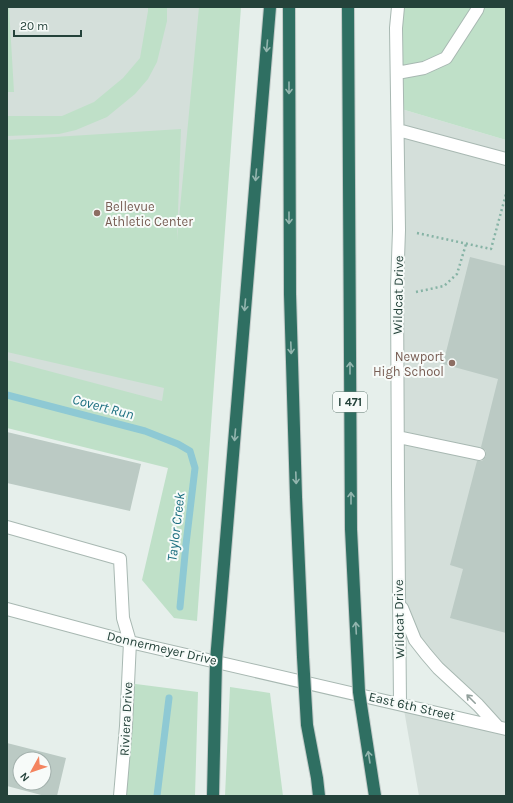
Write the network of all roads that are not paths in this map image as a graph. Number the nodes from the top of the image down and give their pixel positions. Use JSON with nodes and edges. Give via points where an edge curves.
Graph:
{"nodes":[{"id":1,"x":270,"y":7,"type":"edge"},
{"id":2,"x":289,"y":7,"type":"edge"},
{"id":3,"x":348,"y":7,"type":"edge"},
{"id":4,"x":398,"y":7,"type":"edge"},
{"id":5,"x":478,"y":7,"type":"edge"},
{"id":6,"x":398,"y":73,"type":"junction"},
{"id":7,"x":398,"y":130,"type":"junction"},
{"id":8,"x":506,"y":159,"type":"edge"},
{"id":9,"x":398,"y":437,"type":"junction"},
{"id":10,"x":479,"y":454,"type":"dead end"},
{"id":11,"x":7,"y":527,"type":"edge"},
{"id":12,"x":399,"y":601,"type":"junction"},
{"id":13,"x":7,"y":609,"type":"edge"},
{"id":14,"x":130,"y":642,"type":"junction"},
{"id":15,"x":318,"y":684,"type":"joint"},
{"id":16,"x":400,"y":703,"type":"junction"},
{"id":17,"x":502,"y":728,"type":"edge"},
{"id":18,"x":120,"y":796,"type":"edge"},
{"id":19,"x":213,"y":796,"type":"edge"},
{"id":20,"x":319,"y":796,"type":"edge"},
{"id":21,"x":375,"y":796,"type":"edge"}],
"edges":[{"from":1,"to":19,"type":"highway","one_way":true,"bridge":true,"via":[[216,661]]},
{"from":2,"to":20,"type":"highway","one_way":true,"bridge":true,"via":[[290,294],[296,505],[307,718]]},
{"from":21,"to":3,"type":"highway","number":"I 471","one_way":true,"bridge":true,"via":[[359,692],[351,529]]},
{"from":4,"to":6,"type":"street","name":"Wildcat Drive"},
{"from":5,"to":6,"type":"street","via":[[446,58],[424,68]]},
{"from":6,"to":7,"type":"street","name":"Wildcat Drive"},
{"from":7,"to":8,"type":"street"},
{"from":7,"to":9,"type":"street","name":"Wildcat Drive"},
{"from":9,"to":10,"type":"street"},
{"from":9,"to":12,"type":"street","name":"Wildcat Drive"},
{"from":11,"to":14,"type":"street","name":"Riviera Drive","via":[[120,559],[123,618]]},
{"from":12,"to":16,"type":"street","name":"Wildcat Drive"},
{"from":17,"to":12,"type":"street","one_way":true,"via":[[426,654],[415,640]]},
{"from":13,"to":14,"type":"street","name":"Donnermeyer Drive"},
{"from":14,"to":15,"type":"street","name":"Donnermeyer Drive"},
{"from":14,"to":18,"type":"street","name":"Riviera Drive"},
{"from":15,"to":16,"type":"street","name":"East 6th Street"},
{"from":16,"to":17,"type":"street","name":"East 6th Street"}]}
